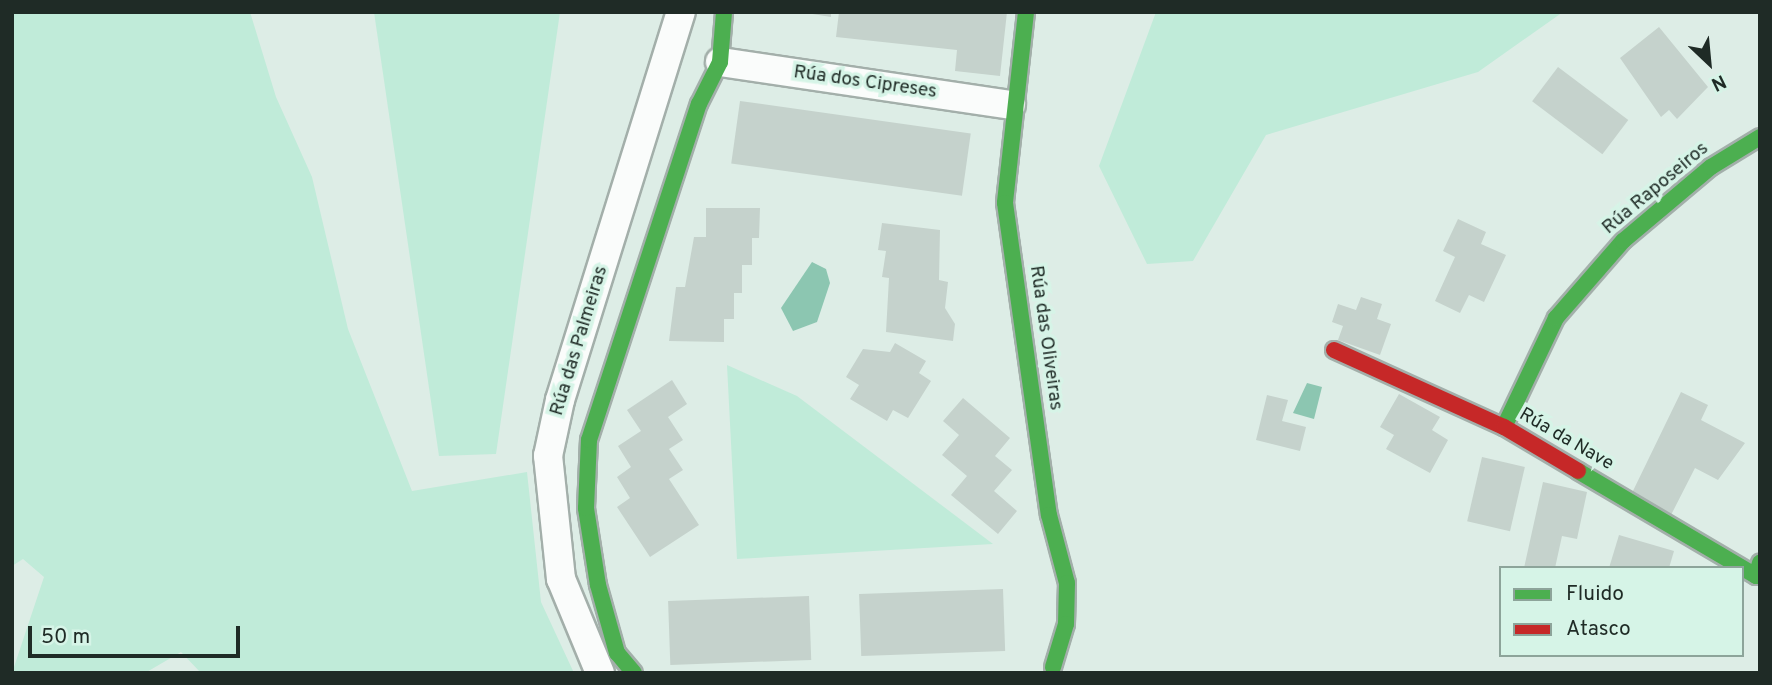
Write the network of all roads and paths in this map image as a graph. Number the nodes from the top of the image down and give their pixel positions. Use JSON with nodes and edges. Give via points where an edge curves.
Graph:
{"nodes":[{"id":1,"x":681,"y":12,"type":"edge"},
{"id":2,"x":724,"y":12,"type":"edge"},
{"id":3,"x":1026,"y":12,"type":"edge"},
{"id":4,"x":720,"y":62,"type":"junction"},
{"id":5,"x":1010,"y":105,"type":"junction"},
{"id":6,"x":1760,"y":137,"type":"edge"},
{"id":7,"x":1334,"y":350,"type":"dead end"},
{"id":8,"x":1504,"y":427,"type":"junction"},
{"id":9,"x":1760,"y":563,"type":"edge"},
{"id":10,"x":1739,"y":566,"type":"edge"},
{"id":11,"x":1744,"y":569,"type":"edge"},
{"id":12,"x":615,"y":668,"type":"edge"},
{"id":13,"x":1052,"y":671,"type":"edge"}],
"edges":[{"from":1,"to":12,"type":"street","name":"Rúa das Palmeiras","via":[[560,400],[548,456],[561,579]]},
{"from":2,"to":4,"type":"street","name":"Rúa das Palmeiras"},
{"from":3,"to":5,"type":"street","name":"Rúa das Oliveiras"},
{"from":4,"to":5,"type":"street","name":"Rúa dos Cipreses"},
{"from":4,"to":12,"type":"street","name":"Rúa das Palmeiras","via":[[699,104],[589,440],[586,508]]},
{"from":5,"to":13,"type":"street","name":"Rúa das Oliveiras","via":[[1005,204],[1049,515],[1067,583],[1066,624]]},
{"from":6,"to":8,"type":"street","name":"Rúa Raposeiros","via":[[1712,167],[1623,241],[1556,318]]},
{"from":7,"to":8,"type":"street","name":"Rúa da Nave"},
{"from":8,"to":10,"type":"street","name":"Rúa da Nave"},
{"from":9,"to":11,"type":"street","name":"Rúa da Nave","via":[[1756,576]]}]}
